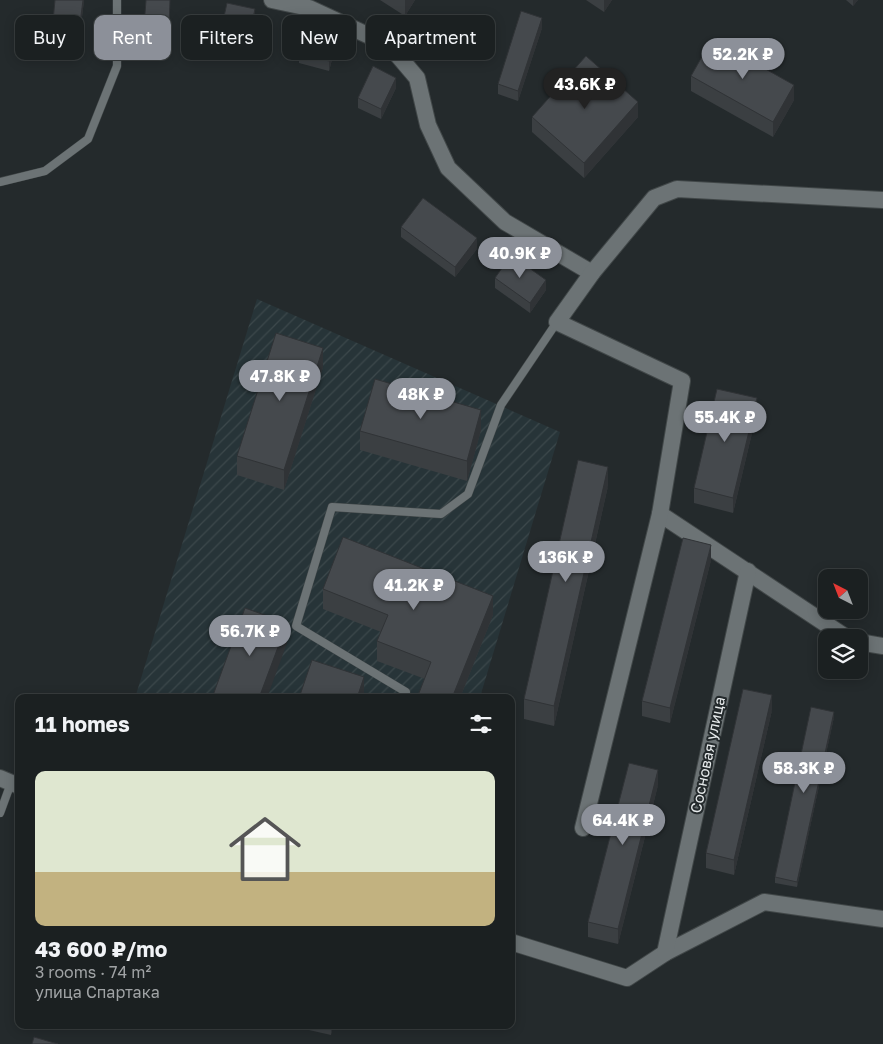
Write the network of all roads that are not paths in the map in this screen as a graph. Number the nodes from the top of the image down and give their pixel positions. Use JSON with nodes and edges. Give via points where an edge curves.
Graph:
{"nodes":[{"id":1,"x":117,"y":0,"type":"edge"},
{"id":2,"x":272,"y":0,"type":"edge"},
{"id":3,"x":0,"y":182,"type":"edge"},
{"id":4,"x":883,"y":200,"type":"edge"},
{"id":5,"x":592,"y":273,"type":"junction"},
{"id":6,"x":557,"y":322,"type":"junction"},
{"id":7,"x":660,"y":514,"type":"junction"},
{"id":8,"x":748,"y":571,"type":"junction"},
{"id":9,"x":834,"y":629,"type":"edge"},
{"id":10,"x":868,"y":644,"type":"edge"},
{"id":11,"x":883,"y":646,"type":"edge"},
{"id":12,"x":406,"y":694,"type":"edge"},
{"id":13,"x":10,"y":782,"type":"edge"},
{"id":14,"x":0,"y":813,"type":"edge"},
{"id":15,"x":583,"y":828,"type":"dead end"},
{"id":16,"x":883,"y":919,"type":"edge"},
{"id":17,"x":515,"y":943,"type":"edge"},
{"id":18,"x":665,"y":953,"type":"junction"}],
"edges":[{"from":1,"to":3,"type":"lane","via":[[117,66],[88,139],[45,172]]},
{"from":2,"to":5,"type":"street","via":[[310,8],[388,45],[417,78],[428,125],[448,168],[505,222]]},
{"from":4,"to":5,"type":"street","via":[[677,189],[654,198]]},
{"from":5,"to":6,"type":"street"},
{"from":6,"to":7,"type":"street","via":[[682,381]]},
{"from":6,"to":12,"type":"lane","via":[[501,405],[468,494],[441,514],[332,508],[296,626]]},
{"from":7,"to":8,"type":"street"},
{"from":7,"to":15,"type":"street"},
{"from":8,"to":9,"type":"street"},
{"from":8,"to":18,"type":"street","name":"Сосновая улица"},
{"from":10,"to":11,"type":"street"},
{"from":13,"to":14,"type":"lane"},
{"from":16,"to":18,"type":"street","via":[[764,902]]},
{"from":17,"to":18,"type":"street","via":[[628,978]]}]}
